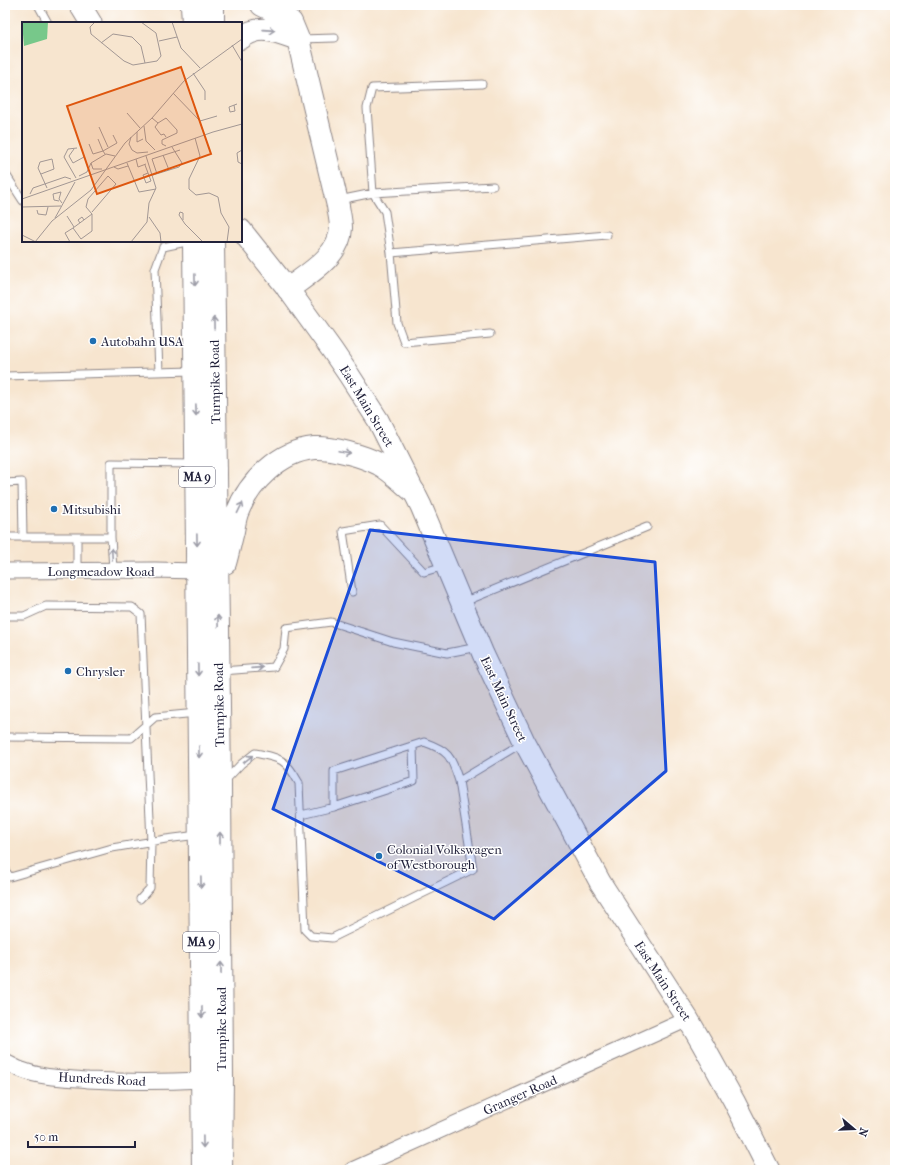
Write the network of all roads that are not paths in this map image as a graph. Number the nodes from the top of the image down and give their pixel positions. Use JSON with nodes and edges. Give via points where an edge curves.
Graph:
{"nodes":[{"id":1,"x":38,"y":5,"type":"edge"},
{"id":2,"x":80,"y":5,"type":"edge"},
{"id":3,"x":192,"y":5,"type":"edge"},
{"id":4,"x":213,"y":5,"type":"edge"},
{"id":5,"x":262,"y":5,"type":"edge"},
{"id":6,"x":47,"y":22,"type":"edge"},
{"id":7,"x":90,"y":22,"type":"edge"},
{"id":8,"x":193,"y":22,"type":"edge"},
{"id":9,"x":213,"y":22,"type":"edge"},
{"id":10,"x":242,"y":37,"type":"edge"},
{"id":11,"x":335,"y":38,"type":"dead end"},
{"id":12,"x":298,"y":39,"type":"junction"},
{"id":13,"x":482,"y":84,"type":"dead end"},
{"id":14,"x":5,"y":174,"type":"edge"},
{"id":15,"x":493,"y":186,"type":"dead end"},
{"id":16,"x":373,"y":193,"type":"junction"},
{"id":17,"x":22,"y":200,"type":"edge"},
{"id":18,"x":337,"y":200,"type":"junction"},
{"id":19,"x":242,"y":231,"type":"edge"},
{"id":20,"x":607,"y":235,"type":"dead end"},
{"id":21,"x":189,"y":242,"type":"edge"},
{"id":22,"x":194,"y":242,"type":"edge"},
{"id":23,"x":214,"y":242,"type":"edge"},
{"id":24,"x":391,"y":253,"type":"junction"},
{"id":25,"x":288,"y":289,"type":"junction"},
{"id":26,"x":490,"y":334,"type":"dead end"},
{"id":27,"x":195,"y":371,"type":"junction"},
{"id":28,"x":159,"y":372,"type":"junction"},
{"id":29,"x":5,"y":376,"type":"edge"},
{"id":30,"x":196,"y":464,"type":"junction"},
{"id":31,"x":5,"y":483,"type":"edge"},
{"id":32,"x":414,"y":492,"type":"junction"},
{"id":33,"x":647,"y":527,"type":"dead end"},
{"id":34,"x":5,"y":537,"type":"edge"},
{"id":35,"x":23,"y":537,"type":"junction"},
{"id":36,"x":77,"y":537,"type":"junction"},
{"id":37,"x":111,"y":537,"type":"junction"},
{"id":38,"x":446,"y":565,"type":"junction"},
{"id":39,"x":77,"y":570,"type":"junction"},
{"id":40,"x":113,"y":570,"type":"junction"},
{"id":41,"x":5,"y":571,"type":"edge"},
{"id":42,"x":197,"y":571,"type":"junction"},
{"id":43,"x":352,"y":592,"type":"dead end"},
{"id":44,"x":217,"y":600,"type":"junction"},
{"id":45,"x":462,"y":603,"type":"junction"},
{"id":46,"x":5,"y":616,"type":"edge"},
{"id":47,"x":480,"y":647,"type":"junction"},
{"id":48,"x":218,"y":671,"type":"junction"},
{"id":49,"x":199,"y":713,"type":"junction"},
{"id":50,"x":146,"y":725,"type":"junction"},
{"id":51,"x":5,"y":737,"type":"edge"},
{"id":52,"x":524,"y":742,"type":"junction"},
{"id":53,"x":413,"y":746,"type":"junction"},
{"id":54,"x":459,"y":781,"type":"junction"},
{"id":55,"x":220,"y":785,"type":"junction"},
{"id":56,"x":334,"y":807,"type":"junction"},
{"id":57,"x":301,"y":815,"type":"junction"},
{"id":58,"x":200,"y":835,"type":"junction"},
{"id":59,"x":152,"y":842,"type":"junction"},
{"id":60,"x":5,"y":870,"type":"edge"},
{"id":61,"x":140,"y":899,"type":"dead end"},
{"id":62,"x":688,"y":1019,"type":"junction"},
{"id":63,"x":5,"y":1062,"type":"edge"},
{"id":64,"x":202,"y":1080,"type":"junction"},
{"id":65,"x":203,"y":1170,"type":"edge"},
{"id":66,"x":221,"y":1170,"type":"edge"},
{"id":67,"x":352,"y":1170,"type":"edge"},
{"id":68,"x":769,"y":1170,"type":"edge"}],
"edges":[{"from":1,"to":6,"type":"lane"},
{"from":2,"to":7,"type":"main road"},
{"from":3,"to":8,"type":"highway"},
{"from":4,"to":9,"type":"highway"},
{"from":5,"to":12,"type":"highway","via":[[291,22]]},
{"from":10,"to":12,"type":"highway","one_way":true,"via":[[254,31],[268,30]]},
{"from":11,"to":12,"type":"lane"},
{"from":12,"to":18,"type":"highway"},
{"from":13,"to":16,"type":"lane","via":[[372,88],[367,108]]},
{"from":14,"to":17,"type":"lane"},
{"from":15,"to":16,"type":"lane"},
{"from":16,"to":18,"type":"lane"},
{"from":16,"to":24,"type":"lane","via":[[386,212]]},
{"from":18,"to":25,"type":"highway","via":[[341,228],[337,243],[319,266]]},
{"from":19,"to":25,"type":"main road","name":"East Main Street"},
{"from":20,"to":24,"type":"lane"},
{"from":21,"to":28,"type":"lane","via":[[163,247],[155,269]]},
{"from":22,"to":27,"type":"highway","name":"Turnpike Road","number":"MA 9","one_way":true},
{"from":44,"to":23,"type":"highway","name":"Turnpike Road","number":"MA 9","one_way":true},
{"from":24,"to":26,"type":"lane","via":[[397,324],[404,342]]},
{"from":25,"to":32,"type":"main road","name":"East Main Street","via":[[375,414]]},
{"from":27,"to":28,"type":"lane"},
{"from":27,"to":30,"type":"highway","name":"Turnpike Road","number":"MA 9","one_way":true},
{"from":28,"to":29,"type":"lane"},
{"from":30,"to":37,"type":"lane","via":[[110,463]]},
{"from":30,"to":42,"type":"highway","name":"Turnpike Road","number":"MA 9","one_way":true},
{"from":31,"to":35,"type":"lane","via":[[22,482]]},
{"from":32,"to":38,"type":"main road","name":"East Main Street"},
{"from":44,"to":32,"type":"highway","one_way":true,"via":[[240,507],[262,474],[288,456],[315,448],[356,455],[380,465]]},
{"from":33,"to":45,"type":"lane"},
{"from":34,"to":35,"type":"lane"},
{"from":35,"to":36,"type":"lane"},
{"from":36,"to":37,"type":"lane"},
{"from":36,"to":39,"type":"lane"},
{"from":40,"to":37,"type":"lane","one_way":true},
{"from":38,"to":43,"type":"lane","via":[[424,572],[380,525],[343,531]]},
{"from":38,"to":45,"type":"main road","name":"East Main Street"},
{"from":39,"to":40,"type":"street","name":"Longmeadow Road"},
{"from":39,"to":41,"type":"street","name":"Longmeadow Road"},
{"from":40,"to":42,"type":"street","name":"Longmeadow Road"},
{"from":42,"to":49,"type":"highway","name":"Turnpike Road","number":"MA 9","one_way":true},
{"from":48,"to":44,"type":"highway","name":"Turnpike Road","number":"MA 9","one_way":true},
{"from":45,"to":47,"type":"main road","name":"East Main Street"},
{"from":46,"to":50,"type":"lane","via":[[24,616],[46,606],[132,607],[141,614]]},
{"from":48,"to":47,"type":"lane","one_way":true,"via":[[274,667],[284,650],[286,628],[331,622],[393,642],[447,653]]},
{"from":47,"to":52,"type":"main road","name":"East Main Street"},
{"from":48,"to":55,"type":"highway","name":"Turnpike Road","number":"MA 9"},
{"from":49,"to":50,"type":"lane","via":[[155,717]]},
{"from":49,"to":58,"type":"highway","name":"Turnpike Road","number":"MA 9","one_way":true},
{"from":50,"to":51,"type":"lane","via":[[131,738]]},
{"from":50,"to":59,"type":"lane"},
{"from":52,"to":54,"type":"lane"},
{"from":52,"to":62,"type":"main road","name":"East Main Street","via":[[600,882]]},
{"from":53,"to":54,"type":"lane","via":[[424,742],[443,750],[452,760]]},
{"from":53,"to":56,"type":"lane","via":[[334,771]]},
{"from":53,"to":56,"type":"lane","via":[[414,781]]},
{"from":54,"to":57,"type":"lane","via":[[473,869],[332,938],[311,936],[305,930]]},
{"from":55,"to":57,"type":"lane","one_way":true,"via":[[255,753],[280,759],[291,768],[299,783]]},
{"from":66,"to":55,"type":"highway","name":"Turnpike Road","number":"MA 9","one_way":true},
{"from":56,"to":57,"type":"lane"},
{"from":58,"to":59,"type":"lane"},
{"from":58,"to":64,"type":"highway","name":"Turnpike Road","number":"MA 9","one_way":true},
{"from":59,"to":60,"type":"lane","via":[[112,848],[10,877]]},
{"from":59,"to":61,"type":"lane","via":[[150,888]]},
{"from":62,"to":67,"type":"street","name":"Granger Road"},
{"from":62,"to":68,"type":"main road","name":"East Main Street"},
{"from":63,"to":64,"type":"street","name":"Hundreds Road","via":[[22,1070],[53,1077],[140,1082]]},
{"from":64,"to":65,"type":"highway","name":"Turnpike Road","number":"MA 9","one_way":true}]}
